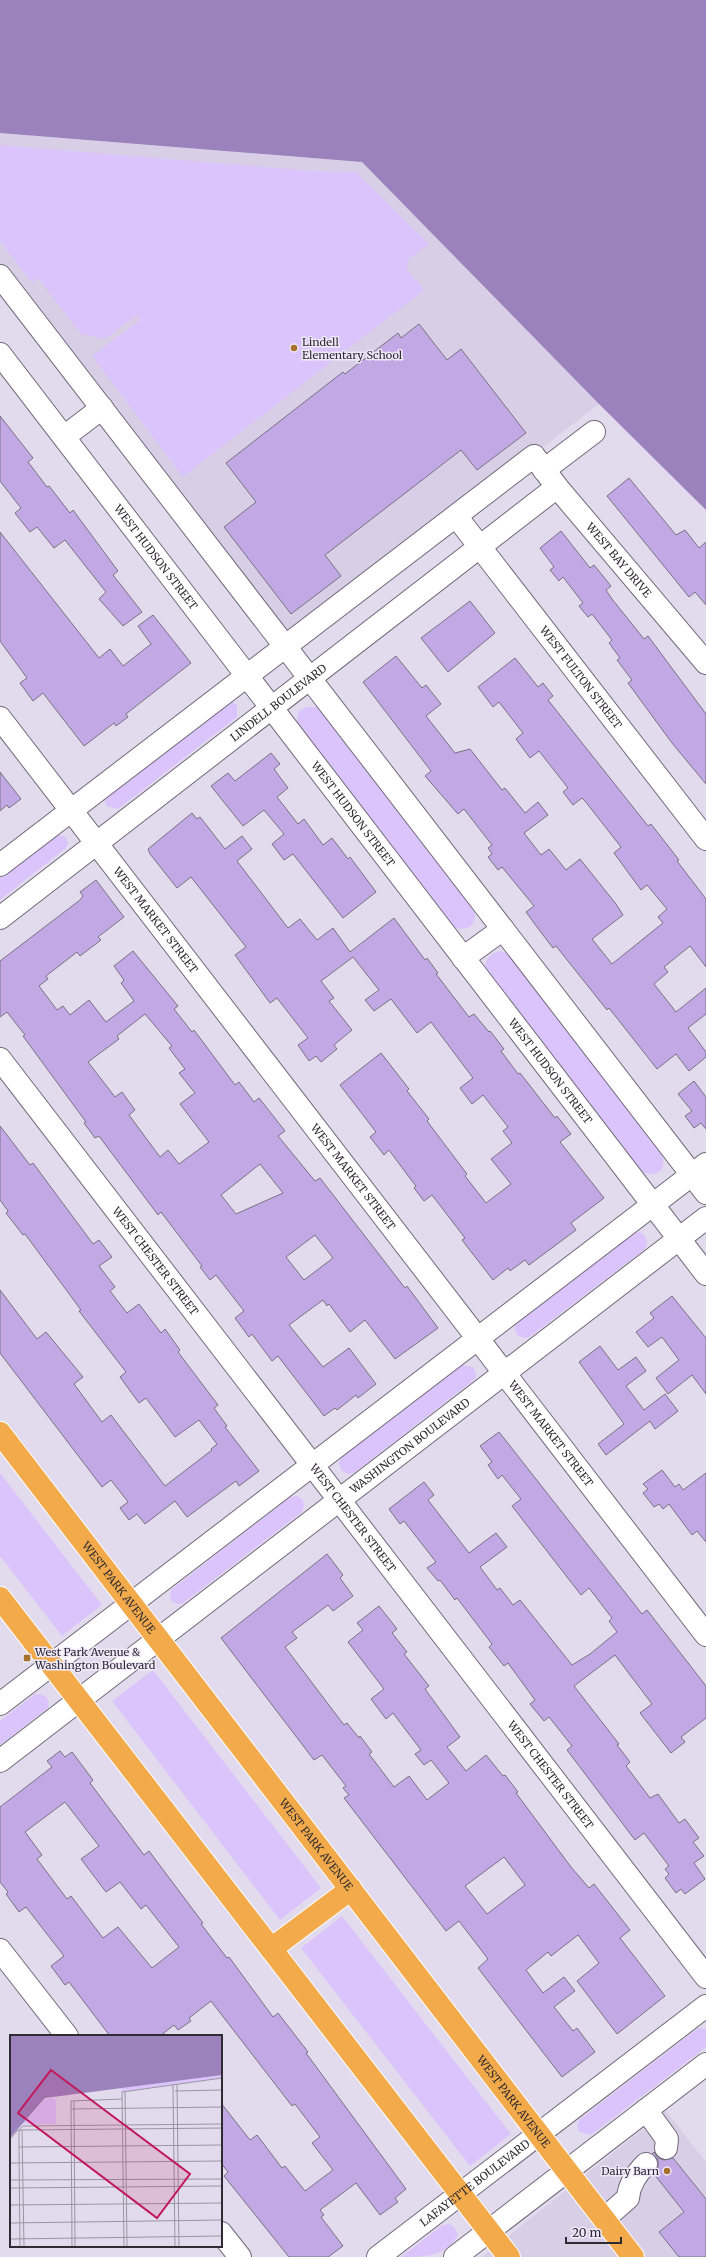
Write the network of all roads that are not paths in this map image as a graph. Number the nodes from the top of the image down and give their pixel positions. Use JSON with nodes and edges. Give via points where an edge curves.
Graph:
{"nodes":[{"id":1,"x":0,"y":276,"type":"edge"},
{"id":2,"x":0,"y":354,"type":"edge"},
{"id":3,"x":102,"y":408,"type":"junction"},
{"id":4,"x":594,"y":432,"type":"dead end"},
{"id":5,"x":64,"y":437,"type":"junction"},
{"id":6,"x":545,"y":471,"type":"junction"},
{"id":7,"x":456,"y":516,"type":"junction"},
{"id":8,"x":481,"y":546,"type":"junction"},
{"id":9,"x":286,"y":646,"type":"junction"},
{"id":10,"x":706,"y":663,"type":"edge"},
{"id":11,"x":247,"y":676,"type":"junction"},
{"id":12,"x":310,"y":678,"type":"junction"},
{"id":13,"x":272,"y":708,"type":"junction"},
{"id":14,"x":0,"y":718,"type":"edge"},
{"id":15,"x":71,"y":811,"type":"junction"},
{"id":16,"x":706,"y":839,"type":"edge"},
{"id":17,"x":96,"y":843,"type":"junction"},
{"id":18,"x":0,"y":865,"type":"edge"},
{"id":19,"x":0,"y":918,"type":"edge"},
{"id":20,"x":503,"y":929,"type":"junction"},
{"id":21,"x":463,"y":958,"type":"junction"},
{"id":22,"x":0,"y":1059,"type":"edge"},
{"id":23,"x":699,"y":1169,"type":"edge"},
{"id":24,"x":706,"y":1193,"type":"edge"},
{"id":25,"x":652,"y":1204,"type":"junction"},
{"id":26,"x":706,"y":1218,"type":"edge"},
{"id":27,"x":679,"y":1239,"type":"junction"},
{"id":28,"x":706,"y":1274,"type":"edge"},
{"id":29,"x":477,"y":1338,"type":"junction"},
{"id":30,"x":504,"y":1374,"type":"junction"},
{"id":31,"x":0,"y":1433,"type":"edge"},
{"id":32,"x":312,"y":1464,"type":"junction"},
{"id":33,"x":339,"y":1500,"type":"junction"},
{"id":34,"x":0,"y":1598,"type":"edge"},
{"id":35,"x":131,"y":1603,"type":"junction"},
{"id":36,"x":706,"y":1635,"type":"edge"},
{"id":37,"x":159,"y":1639,"type":"junction"},
{"id":38,"x":50,"y":1664,"type":"junction"},
{"id":39,"x":79,"y":1701,"type":"junction"},
{"id":40,"x":0,"y":1704,"type":"edge"},
{"id":41,"x":0,"y":1761,"type":"edge"},
{"id":42,"x":351,"y":1890,"type":"junction"},
{"id":43,"x":271,"y":1949,"type":"junction"},
{"id":44,"x":0,"y":1950,"type":"edge"},
{"id":45,"x":706,"y":1978,"type":"edge"},
{"id":46,"x":706,"y":2006,"type":"edge"},
{"id":47,"x":66,"y":2035,"type":"edge"},
{"id":48,"x":706,"y":2064,"type":"edge"},
{"id":49,"x":646,"y":2110,"type":"junction"},
{"id":50,"x":539,"y":2135,"type":"junction"},
{"id":51,"x":666,"y":2148,"type":"dead end"},
{"id":52,"x":646,"y":2164,"type":"dead end"},
{"id":53,"x":566,"y":2171,"type":"junction"},
{"id":54,"x":461,"y":2195,"type":"junction"},
{"id":55,"x":604,"y":2219,"type":"junction"},
{"id":56,"x":489,"y":2230,"type":"junction"},
{"id":57,"x":222,"y":2234,"type":"edge"},
{"id":58,"x":240,"y":2257,"type":"edge"},
{"id":59,"x":378,"y":2257,"type":"edge"},
{"id":60,"x":455,"y":2257,"type":"edge"},
{"id":61,"x":509,"y":2257,"type":"edge"},
{"id":62,"x":633,"y":2257,"type":"edge"}],
"edges":[{"from":1,"to":3,"type":"street"},
{"from":2,"to":5,"type":"street","name":"WEST HUDSON STREET"},
{"from":3,"to":5,"type":"street"},
{"from":3,"to":9,"type":"street"},
{"from":4,"to":6,"type":"street","name":"LINDELL BOULEVARD"},
{"from":5,"to":11,"type":"street","name":"WEST HUDSON STREET"},
{"from":6,"to":7,"type":"street","name":"LINDELL BOULEVARD"},
{"from":6,"to":8,"type":"street","name":"LINDELL BOULEVARD"},
{"from":6,"to":10,"type":"street","name":"WEST BAY DRIVE"},
{"from":7,"to":8,"type":"street","name":"WEST FULTON STREET"},
{"from":7,"to":9,"type":"street","name":"LINDELL BOULEVARD"},
{"from":8,"to":12,"type":"street","name":"LINDELL BOULEVARD"},
{"from":8,"to":16,"type":"street","name":"WEST FULTON STREET"},
{"from":9,"to":11,"type":"street","name":"LINDELL BOULEVARD"},
{"from":9,"to":12,"type":"street"},
{"from":11,"to":13,"type":"street","name":"WEST HUDSON STREET"},
{"from":11,"to":15,"type":"street","name":"LINDELL BOULEVARD"},
{"from":12,"to":13,"type":"street","name":"LINDELL BOULEVARD"},
{"from":12,"to":20,"type":"street"},
{"from":13,"to":17,"type":"street","name":"LINDELL BOULEVARD"},
{"from":13,"to":21,"type":"street","name":"WEST HUDSON STREET"},
{"from":14,"to":15,"type":"street","name":"WEST MARKET STREET"},
{"from":15,"to":17,"type":"street","name":"WEST MARKET STREET"},
{"from":15,"to":18,"type":"street","name":"LINDELL BOULEVARD"},
{"from":17,"to":19,"type":"street","name":"LINDELL BOULEVARD"},
{"from":17,"to":29,"type":"street","name":"WEST MARKET STREET"},
{"from":20,"to":21,"type":"street"},
{"from":20,"to":23,"type":"street"},
{"from":21,"to":25,"type":"street","name":"WEST HUDSON STREET"},
{"from":22,"to":32,"type":"street","name":"WEST CHESTER STREET"},
{"from":23,"to":24,"type":"street"},
{"from":23,"to":25,"type":"street"},
{"from":25,"to":27,"type":"street","name":"WEST HUDSON STREET"},
{"from":25,"to":29,"type":"street"},
{"from":26,"to":27,"type":"street","name":"WASHINGTON BOULEVARD"},
{"from":27,"to":28,"type":"street","name":"WEST HUDSON STREET"},
{"from":27,"to":30,"type":"street","name":"WASHINGTON BOULEVARD"},
{"from":29,"to":30,"type":"street","name":"WEST MARKET STREET"},
{"from":29,"to":32,"type":"street"},
{"from":30,"to":33,"type":"street","name":"WASHINGTON BOULEVARD"},
{"from":30,"to":36,"type":"street","name":"WEST MARKET STREET"},
{"from":31,"to":35,"type":"highway","name":"WEST PARK AVENUE"},
{"from":32,"to":33,"type":"street","name":"WEST CHESTER STREET"},
{"from":32,"to":35,"type":"street"},
{"from":33,"to":37,"type":"street","name":"WASHINGTON BOULEVARD"},
{"from":33,"to":45,"type":"street","name":"WEST CHESTER STREET"},
{"from":34,"to":38,"type":"highway"},
{"from":35,"to":37,"type":"highway","name":"WEST PARK AVENUE"},
{"from":35,"to":38,"type":"street"},
{"from":37,"to":39,"type":"street","name":"WASHINGTON BOULEVARD"},
{"from":37,"to":42,"type":"highway","name":"WEST PARK AVENUE"},
{"from":38,"to":39,"type":"highway"},
{"from":38,"to":40,"type":"street"},
{"from":39,"to":41,"type":"street","name":"WASHINGTON BOULEVARD"},
{"from":39,"to":43,"type":"highway"},
{"from":42,"to":43,"type":"highway"},
{"from":42,"to":50,"type":"highway","name":"WEST PARK AVENUE"},
{"from":43,"to":54,"type":"highway"},
{"from":44,"to":47,"type":"street"},
{"from":46,"to":50,"type":"street","name":"LAFAYETTE BOULEVARD"},
{"from":48,"to":49,"type":"street"},
{"from":49,"to":51,"type":"street","via":[[667,2139]]},
{"from":49,"to":53,"type":"street"},
{"from":50,"to":53,"type":"highway","name":"WEST PARK AVENUE"},
{"from":50,"to":54,"type":"street","name":"LAFAYETTE BOULEVARD"},
{"from":52,"to":55,"type":"street","via":[[636,2174],[628,2189],[628,2198]]},
{"from":53,"to":55,"type":"highway","name":"WEST PARK AVENUE"},
{"from":53,"to":56,"type":"street"},
{"from":54,"to":56,"type":"highway"},
{"from":54,"to":59,"type":"street","name":"LAFAYETTE BOULEVARD"},
{"from":55,"to":62,"type":"highway","name":"WEST PARK AVENUE"},
{"from":56,"to":60,"type":"street"},
{"from":56,"to":61,"type":"highway"},
{"from":57,"to":58,"type":"street"}]}
